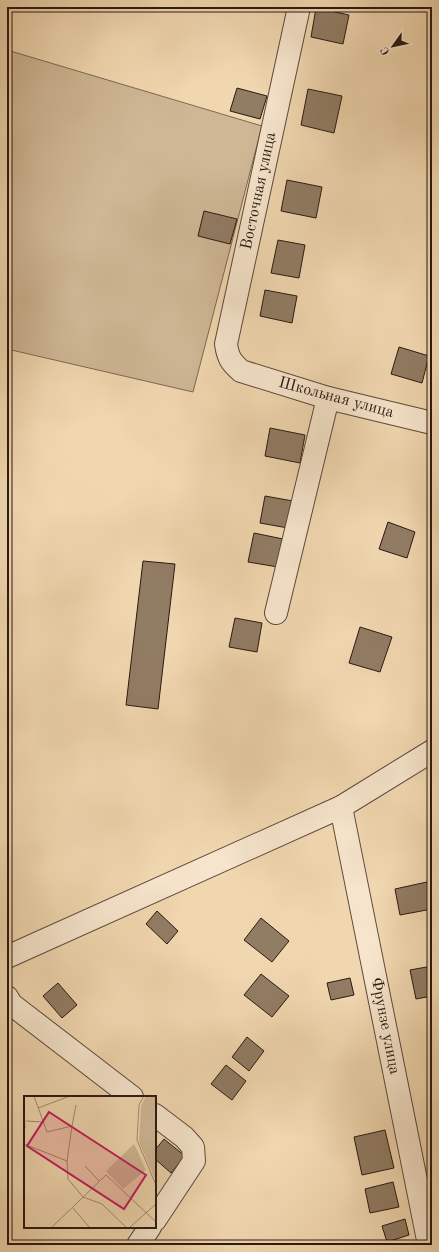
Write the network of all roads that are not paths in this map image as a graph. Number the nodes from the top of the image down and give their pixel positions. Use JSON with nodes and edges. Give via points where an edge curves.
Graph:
{"nodes":[{"id":1,"x":299,"y":7,"type":"edge"},
{"id":2,"x":241,"y":371,"type":"joint"},
{"id":3,"x":328,"y":398,"type":"junction"},
{"id":4,"x":432,"y":423,"type":"edge"},
{"id":5,"x":276,"y":613,"type":"dead end"},
{"id":6,"x":432,"y":751,"type":"edge"},
{"id":7,"x":341,"y":807,"type":"junction"},
{"id":8,"x":7,"y":956,"type":"edge"},
{"id":9,"x":7,"y":997,"type":"edge"},
{"id":10,"x":131,"y":1096,"type":"edge"},
{"id":11,"x":156,"y":1116,"type":"edge"},
{"id":12,"x":156,"y":1218,"type":"edge"},
{"id":13,"x":149,"y":1228,"type":"edge"},
{"id":14,"x":138,"y":1245,"type":"edge"},
{"id":15,"x":429,"y":1245,"type":"edge"}],
"edges":[{"from":1,"to":2,"type":"street","name":"Восточная улица","via":[[226,344],[228,356]]},
{"from":2,"to":3,"type":"street","name":"Школьная улица"},
{"from":3,"to":4,"type":"street","name":"Школьная улица"},
{"from":3,"to":5,"type":"street"},
{"from":6,"to":7,"type":"street"},
{"from":7,"to":8,"type":"street"},
{"from":7,"to":15,"type":"street","name":"Фрунзе улица"},
{"from":9,"to":10,"type":"street","via":[[11,1004]]},
{"from":11,"to":12,"type":"street","via":[[193,1147],[194,1161]]},
{"from":13,"to":14,"type":"street"}]}
